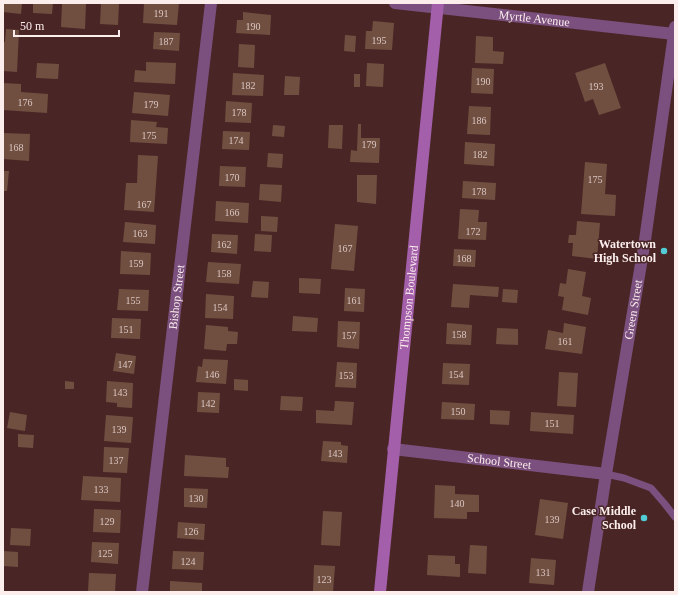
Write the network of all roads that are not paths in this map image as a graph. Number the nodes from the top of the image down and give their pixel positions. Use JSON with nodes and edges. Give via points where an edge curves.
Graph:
{"nodes":[{"id":1,"x":211,"y":3,"type":"edge"},
{"id":2,"x":395,"y":3,"type":"edge"},
{"id":3,"x":438,"y":5,"type":"edge"},
{"id":4,"x":675,"y":32,"type":"edge"},
{"id":5,"x":393,"y":449,"type":"junction"},
{"id":6,"x":606,"y":474,"type":"junction"},
{"id":7,"x":675,"y":517,"type":"edge"},
{"id":8,"x":142,"y":592,"type":"edge"},
{"id":9,"x":380,"y":592,"type":"edge"},
{"id":10,"x":588,"y":592,"type":"edge"}],
"edges":[{"from":1,"to":8,"type":"street","name":"Bishop Street"},
{"from":2,"to":3,"type":"street","name":"Myrtle Avenue"},
{"from":3,"to":4,"type":"street","name":"Myrtle Avenue"},
{"from":3,"to":5,"type":"street","name":"Thompson Boulevard"},
{"from":4,"to":6,"type":"street","name":"Green Street","via":[[645,240]]},
{"from":5,"to":6,"type":"street","name":"School Street"},
{"from":5,"to":9,"type":"street","name":"Thompson Boulevard"},
{"from":6,"to":7,"type":"lane","via":[[651,488]]},
{"from":6,"to":10,"type":"street","name":"Green Street"}]}
